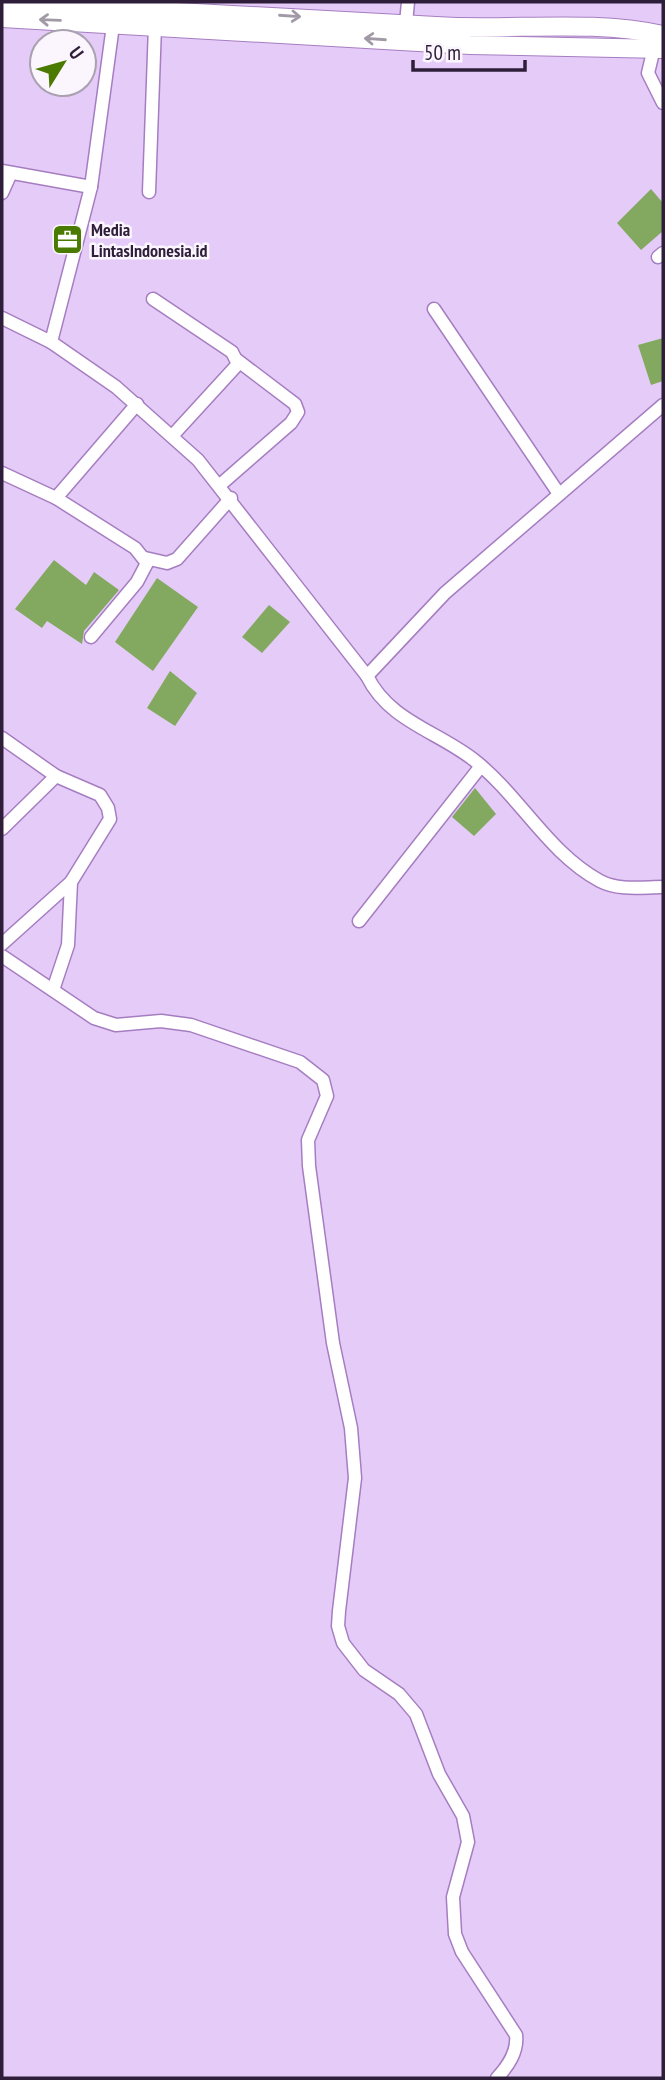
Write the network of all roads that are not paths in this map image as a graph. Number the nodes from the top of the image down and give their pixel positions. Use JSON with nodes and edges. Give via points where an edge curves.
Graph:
{"nodes":[{"id":1,"x":408,"y":2,"type":"edge"},
{"id":2,"x":2,"y":3,"type":"edge"},
{"id":3,"x":33,"y":3,"type":"edge"},
{"id":4,"x":122,"y":10,"type":"edge"},
{"id":5,"x":2,"y":18,"type":"edge"},
{"id":6,"x":406,"y":23,"type":"junction"},
{"id":7,"x":155,"y":26,"type":"junction"},
{"id":8,"x":659,"y":42,"type":"edge"},
{"id":9,"x":663,"y":103,"type":"edge"},
{"id":10,"x":6,"y":172,"type":"edge"},
{"id":11,"x":91,"y":187,"type":"junction"},
{"id":12,"x":149,"y":192,"type":"dead end"},
{"id":13,"x":2,"y":193,"type":"edge"},
{"id":14,"x":153,"y":299,"type":"dead end"},
{"id":15,"x":434,"y":309,"type":"dead end"},
{"id":16,"x":2,"y":318,"type":"edge"},
{"id":17,"x":51,"y":342,"type":"junction"},
{"id":18,"x":237,"y":360,"type":"junction"},
{"id":19,"x":137,"y":404,"type":"junction"},
{"id":20,"x":660,"y":412,"type":"edge"},
{"id":21,"x":173,"y":435,"type":"junction"},
{"id":22,"x":2,"y":473,"type":"edge"},
{"id":23,"x":220,"y":485,"type":"junction"},
{"id":24,"x":559,"y":494,"type":"junction"},
{"id":25,"x":56,"y":498,"type":"junction"},
{"id":26,"x":230,"y":498,"type":"junction"},
{"id":27,"x":145,"y":558,"type":"junction"},
{"id":28,"x":91,"y":637,"type":"dead end"},
{"id":29,"x":367,"y":676,"type":"junction"},
{"id":30,"x":2,"y":738,"type":"edge"},
{"id":31,"x":481,"y":766,"type":"junction"},
{"id":32,"x":56,"y":776,"type":"junction"},
{"id":33,"x":2,"y":829,"type":"edge"},
{"id":34,"x":71,"y":882,"type":"junction"},
{"id":35,"x":663,"y":887,"type":"edge"},
{"id":36,"x":359,"y":921,"type":"dead end"},
{"id":37,"x":2,"y":944,"type":"edge"},
{"id":38,"x":2,"y":956,"type":"edge"},
{"id":39,"x":53,"y":990,"type":"junction"},
{"id":40,"x":496,"y":2078,"type":"edge"}],
"edges":[{"from":1,"to":6,"type":"street"},
{"from":2,"to":3,"type":"main road"},
{"from":3,"to":4,"type":"main road"},
{"from":4,"to":5,"type":"main road","one_way":true},
{"from":4,"to":6,"type":"main road","one_way":true},
{"from":4,"to":7,"type":"main road"},
{"from":4,"to":11,"type":"street"},
{"from":6,"to":8,"type":"main road","via":[[490,28],[537,25]]},
{"from":8,"to":7,"type":"main road","one_way":true,"via":[[470,45]]},
{"from":7,"to":12,"type":"street"},
{"from":8,"to":9,"type":"street","via":[[648,73]]},
{"from":10,"to":11,"type":"street"},
{"from":10,"to":13,"type":"street"},
{"from":11,"to":17,"type":"street"},
{"from":14,"to":18,"type":"street","via":[[232,352]]},
{"from":15,"to":24,"type":"street"},
{"from":16,"to":17,"type":"street"},
{"from":17,"to":19,"type":"street"},
{"from":18,"to":21,"type":"street"},
{"from":18,"to":23,"type":"street","via":[[295,404],[298,412]]},
{"from":19,"to":21,"type":"street"},
{"from":19,"to":25,"type":"street"},
{"from":20,"to":24,"type":"street"},
{"from":21,"to":23,"type":"street"},
{"from":22,"to":25,"type":"street"},
{"from":23,"to":26,"type":"street"},
{"from":24,"to":29,"type":"street","via":[[439,599]]},
{"from":25,"to":27,"type":"street"},
{"from":26,"to":27,"type":"street","via":[[177,559],[159,562]]},
{"from":26,"to":29,"type":"street"},
{"from":27,"to":28,"type":"street","via":[[137,582]]},
{"from":29,"to":31,"type":"street","via":[[386,705]]},
{"from":30,"to":32,"type":"street"},
{"from":31,"to":35,"type":"street","via":[[581,869],[617,887]]},
{"from":31,"to":36,"type":"street"},
{"from":32,"to":33,"type":"street"},
{"from":32,"to":34,"type":"street","via":[[100,795],[109,816],[108,825]]},
{"from":34,"to":37,"type":"street"},
{"from":34,"to":39,"type":"street","via":[[68,945]]},
{"from":38,"to":39,"type":"street"},
{"from":39,"to":40,"type":"street","via":[[94,1018],[116,1025],[161,1021],[191,1025],[300,1062],[326,1086],[326,1101],[308,1143],[355,1478],[339,1633],[364,1670],[393,1689],[416,1714],[439,1774],[468,1829],[452,1913],[462,1952],[516,2035],[513,2056]]}]}
